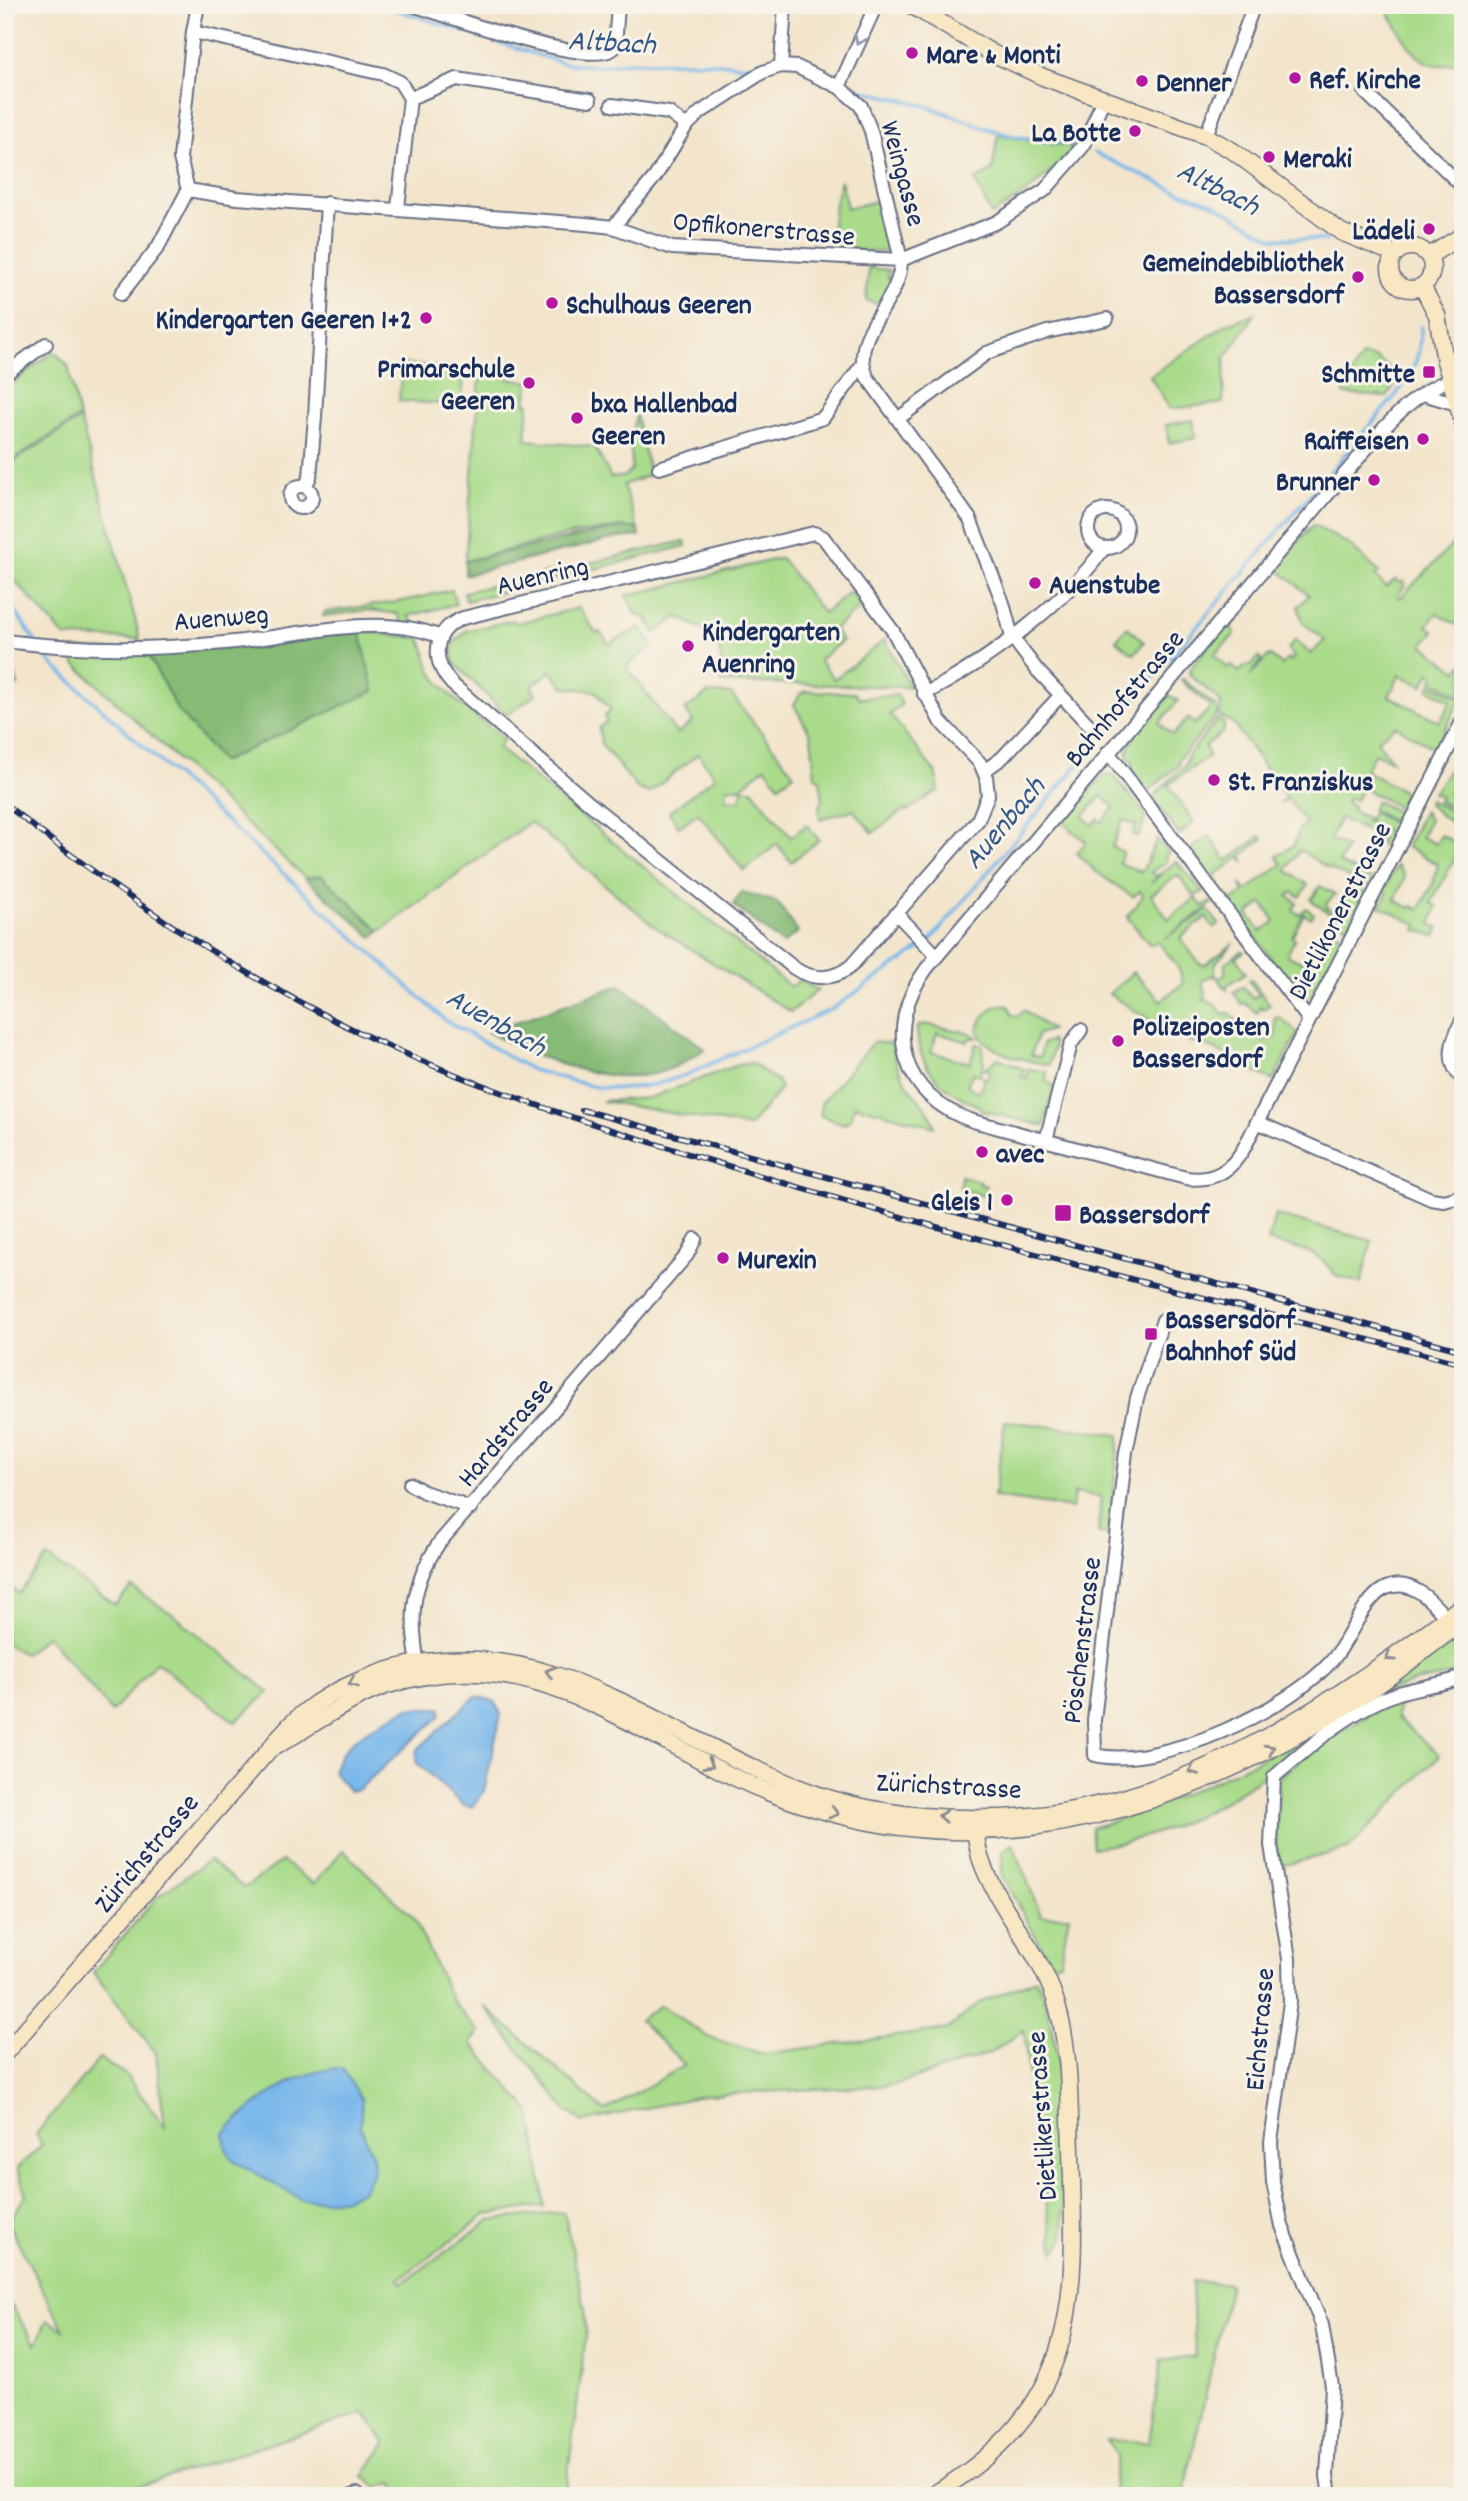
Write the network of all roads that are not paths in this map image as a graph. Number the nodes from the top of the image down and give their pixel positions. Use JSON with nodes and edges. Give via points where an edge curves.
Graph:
{"nodes":[{"id":1,"x":198,"y":5,"type":"edge"},
{"id":2,"x":412,"y":5,"type":"edge"},
{"id":3,"x":618,"y":5,"type":"edge"},
{"id":4,"x":785,"y":5,"type":"edge"},
{"id":5,"x":876,"y":5,"type":"edge"},
{"id":6,"x":911,"y":5,"type":"edge"},
{"id":7,"x":1254,"y":5,"type":"edge"},
{"id":8,"x":192,"y":32,"type":"junction"},
{"id":9,"x":782,"y":66,"type":"junction"},
{"id":10,"x":841,"y":82,"type":"junction"},
{"id":11,"x":1365,"y":92,"type":"dead end"},
{"id":12,"x":410,"y":98,"type":"junction"},
{"id":13,"x":1104,"y":98,"type":"junction"},
{"id":14,"x":590,"y":100,"type":"dead end"},
{"id":15,"x":612,"y":105,"type":"dead end"},
{"id":16,"x":686,"y":127,"type":"junction"},
{"id":17,"x":1206,"y":136,"type":"junction"},
{"id":18,"x":1463,"y":187,"type":"edge"},
{"id":19,"x":188,"y":190,"type":"junction"},
{"id":20,"x":327,"y":203,"type":"junction"},
{"id":21,"x":398,"y":208,"type":"junction"},
{"id":22,"x":613,"y":227,"type":"junction"},
{"id":23,"x":1463,"y":235,"type":"edge"},
{"id":24,"x":1395,"y":254,"type":"junction"},
{"id":25,"x":1429,"y":256,"type":"junction"},
{"id":26,"x":901,"y":260,"type":"junction"},
{"id":27,"x":1422,"y":286,"type":"junction"},
{"id":28,"x":121,"y":294,"type":"dead end"},
{"id":29,"x":1107,"y":319,"type":"dead end"},
{"id":30,"x":46,"y":344,"type":"dead end"},
{"id":31,"x":862,"y":365,"type":"junction"},
{"id":32,"x":5,"y":373,"type":"edge"},
{"id":33,"x":1450,"y":380,"type":"junction"},
{"id":34,"x":1423,"y":394,"type":"junction"},
{"id":35,"x":1457,"y":404,"type":"junction"},
{"id":36,"x":899,"y":418,"type":"junction"},
{"id":37,"x":1463,"y":423,"type":"edge"},
{"id":38,"x":659,"y":468,"type":"dead end"},
{"id":39,"x":305,"y":486,"type":"dead end"},
{"id":40,"x":1104,"y":548,"type":"dead end"},
{"id":41,"x":440,"y":637,"type":"junction"},
{"id":42,"x":1012,"y":637,"type":"junction"},
{"id":43,"x":5,"y":641,"type":"edge"},
{"id":44,"x":924,"y":694,"type":"junction"},
{"id":45,"x":1060,"y":696,"type":"junction"},
{"id":46,"x":1463,"y":720,"type":"edge"},
{"id":47,"x":1089,"y":725,"type":"dead end"},
{"id":48,"x":1108,"y":752,"type":"junction"},
{"id":49,"x":984,"y":771,"type":"junction"},
{"id":50,"x":897,"y":914,"type":"junction"},
{"id":51,"x":929,"y":948,"type":"junction"},
{"id":52,"x":1463,"y":1018,"type":"edge"},
{"id":53,"x":1309,"y":1020,"type":"junction"},
{"id":54,"x":1081,"y":1030,"type":"dead end"},
{"id":55,"x":1463,"y":1080,"type":"edge"},
{"id":56,"x":1257,"y":1122,"type":"junction"},
{"id":57,"x":1046,"y":1140,"type":"junction"},
{"id":58,"x":1201,"y":1179,"type":"joint"},
{"id":59,"x":1463,"y":1196,"type":"edge"},
{"id":60,"x":695,"y":1239,"type":"dead end"},
{"id":61,"x":1163,"y":1320,"type":"dead end"},
{"id":62,"x":410,"y":1484,"type":"dead end"},
{"id":63,"x":471,"y":1508,"type":"junction"},
{"id":64,"x":1463,"y":1605,"type":"edge"},
{"id":65,"x":1456,"y":1627,"type":"edge"},
{"id":66,"x":419,"y":1671,"type":"junction"},
{"id":67,"x":1463,"y":1674,"type":"edge"},
{"id":68,"x":982,"y":1824,"type":"junction"},
{"id":69,"x":5,"y":2053,"type":"edge"},
{"id":70,"x":931,"y":2496,"type":"edge"},
{"id":71,"x":1330,"y":2496,"type":"edge"}],
"edges":[{"from":1,"to":8,"type":"street"},
{"from":2,"to":3,"type":"street","via":[[559,49],[603,54],[615,47]]},
{"from":4,"to":9,"type":"street"},
{"from":5,"to":10,"type":"street","one_way":true},
{"from":6,"to":13,"type":"main road","via":[[1012,63]]},
{"from":7,"to":17,"type":"street"},
{"from":8,"to":12,"type":"street","via":[[383,74],[400,82]]},
{"from":8,"to":19,"type":"street","via":[[180,159]]},
{"from":9,"to":10,"type":"street","name":"Weingasse"},
{"from":9,"to":16,"type":"street","via":[[762,72]]},
{"from":10,"to":26,"type":"street","name":"Weingasse","via":[[861,106],[871,131]]},
{"from":11,"to":18,"type":"street"},
{"from":12,"to":14,"type":"street","via":[[457,79]]},
{"from":12,"to":21,"type":"street"},
{"from":13,"to":17,"type":"main road"},
{"from":13,"to":26,"type":"street","name":"Opfikonerstrasse","via":[[1084,145],[1045,190],[997,222]]},
{"from":15,"to":16,"type":"street","via":[[669,113]]},
{"from":16,"to":22,"type":"street","via":[[654,177]]},
{"from":17,"to":24,"type":"main road","via":[[1341,232]]},
{"from":19,"to":20,"type":"street","name":"Opfikonerstrasse"},
{"from":19,"to":28,"type":"street","via":[[158,247]]},
{"from":20,"to":21,"type":"street","name":"Opfikonerstrasse"},
{"from":20,"to":39,"type":"street","via":[[315,417],[310,477]]},
{"from":21,"to":22,"type":"street","name":"Opfikonerstrasse"},
{"from":22,"to":26,"type":"street","name":"Opfikonerstrasse","via":[[672,248]]},
{"from":23,"to":25,"type":"main road"},
{"from":24,"to":25,"type":"main road","via":[[1412,246]]},
{"from":24,"to":27,"type":"main road","via":[[1390,266],[1397,283],[1410,289]]},
{"from":25,"to":27,"type":"main road","via":[[1431,275]]},
{"from":26,"to":31,"type":"street","via":[[901,279],[867,337],[860,355]]},
{"from":27,"to":33,"type":"main road","via":[[1437,315]]},
{"from":29,"to":36,"type":"street","via":[[1047,332],[987,353]]},
{"from":30,"to":32,"type":"street"},
{"from":31,"to":36,"type":"street"},
{"from":31,"to":38,"type":"street","via":[[823,418]]},
{"from":33,"to":34,"type":"street","name":"Bahnhofstrasse"},
{"from":33,"to":35,"type":"main road"},
{"from":34,"to":35,"type":"street"},
{"from":34,"to":48,"type":"street","name":"Bahnhofstrasse","via":[[1377,436]]},
{"from":35,"to":37,"type":"main road"},
{"from":36,"to":42,"type":"street","via":[[970,519]]},
{"from":40,"to":42,"type":"street","via":[[1088,572]]},
{"from":41,"to":43,"type":"street","name":"Auenweg","via":[[358,626],[223,643],[144,647]]},
{"from":41,"to":44,"type":"street","name":"Auenring","via":[[463,618],[814,533],[822,537],[880,612]]},
{"from":41,"to":50,"type":"street","via":[[438,661],[452,684],[589,803],[799,972],[820,977],[843,972]]},
{"from":42,"to":44,"type":"street"},
{"from":42,"to":45,"type":"street"},
{"from":44,"to":49,"type":"street","name":"Auenring","via":[[940,721]]},
{"from":45,"to":47,"type":"street"},
{"from":45,"to":49,"type":"street"},
{"from":46,"to":53,"type":"street","name":"Dietlikonerstrasse"},
{"from":48,"to":51,"type":"street","name":"Bahnhofstrasse"},
{"from":48,"to":53,"type":"street"},
{"from":49,"to":50,"type":"street","via":[[988,795],[981,814]]},
{"from":50,"to":51,"type":"street"},
{"from":51,"to":57,"type":"street","name":"Bahnhofstrasse","via":[[902,1019],[904,1052],[913,1075],[930,1097],[953,1113]]},
{"from":52,"to":55,"type":"street","via":[[1450,1053]]},
{"from":53,"to":56,"type":"street","name":"Dietlikonerstrasse"},
{"from":54,"to":57,"type":"street","via":[[1072,1044]]},
{"from":56,"to":58,"type":"street","name":"Dietlikonerstrasse","via":[[1234,1163],[1216,1176]]},
{"from":56,"to":59,"type":"street","via":[[1431,1199],[1450,1201]]},
{"from":57,"to":58,"type":"street","name":"Bahnhofstrasse"},
{"from":60,"to":63,"type":"street","name":"Hardstrasse","via":[[687,1255]]},
{"from":61,"to":65,"type":"street","name":"Pöschenstrasse","via":[[1137,1398],[1126,1452],[1094,1720],[1095,1755],[1131,1759],[1191,1742],[1277,1706],[1311,1683],[1335,1657],[1383,1589],[1400,1585],[1415,1589]]},
{"from":62,"to":63,"type":"street"},
{"from":63,"to":66,"type":"street","name":"Hardstrasse","via":[[439,1543],[417,1584],[412,1635]]},
{"from":64,"to":65,"type":"main road","name":"Zürichstrasse"},
{"from":65,"to":68,"type":"main road","name":"Zürichstrasse","via":[[1353,1702],[1226,1772],[1149,1802],[1065,1817]]},
{"from":66,"to":68,"type":"main road","name":"Zürichstrasse","via":[[491,1675],[551,1686],[616,1713],[769,1793],[837,1814],[871,1821]]},
{"from":66,"to":69,"type":"main road","name":"Zürichstrasse","via":[[348,1702],[269,1750]]},
{"from":67,"to":71,"type":"street","name":"Eichstrasse","via":[[1393,1695],[1359,1713],[1311,1744],[1274,1777],[1271,1845],[1289,1959],[1290,2002],[1270,2142],[1273,2182],[1282,2226],[1322,2325],[1332,2386]]},
{"from":68,"to":70,"type":"main road","name":"Dietlikerstrasse","via":[[982,1864],[1042,1968],[1066,2048],[1073,2253],[1069,2310],[1052,2372],[1033,2406],[985,2459]]}]}
